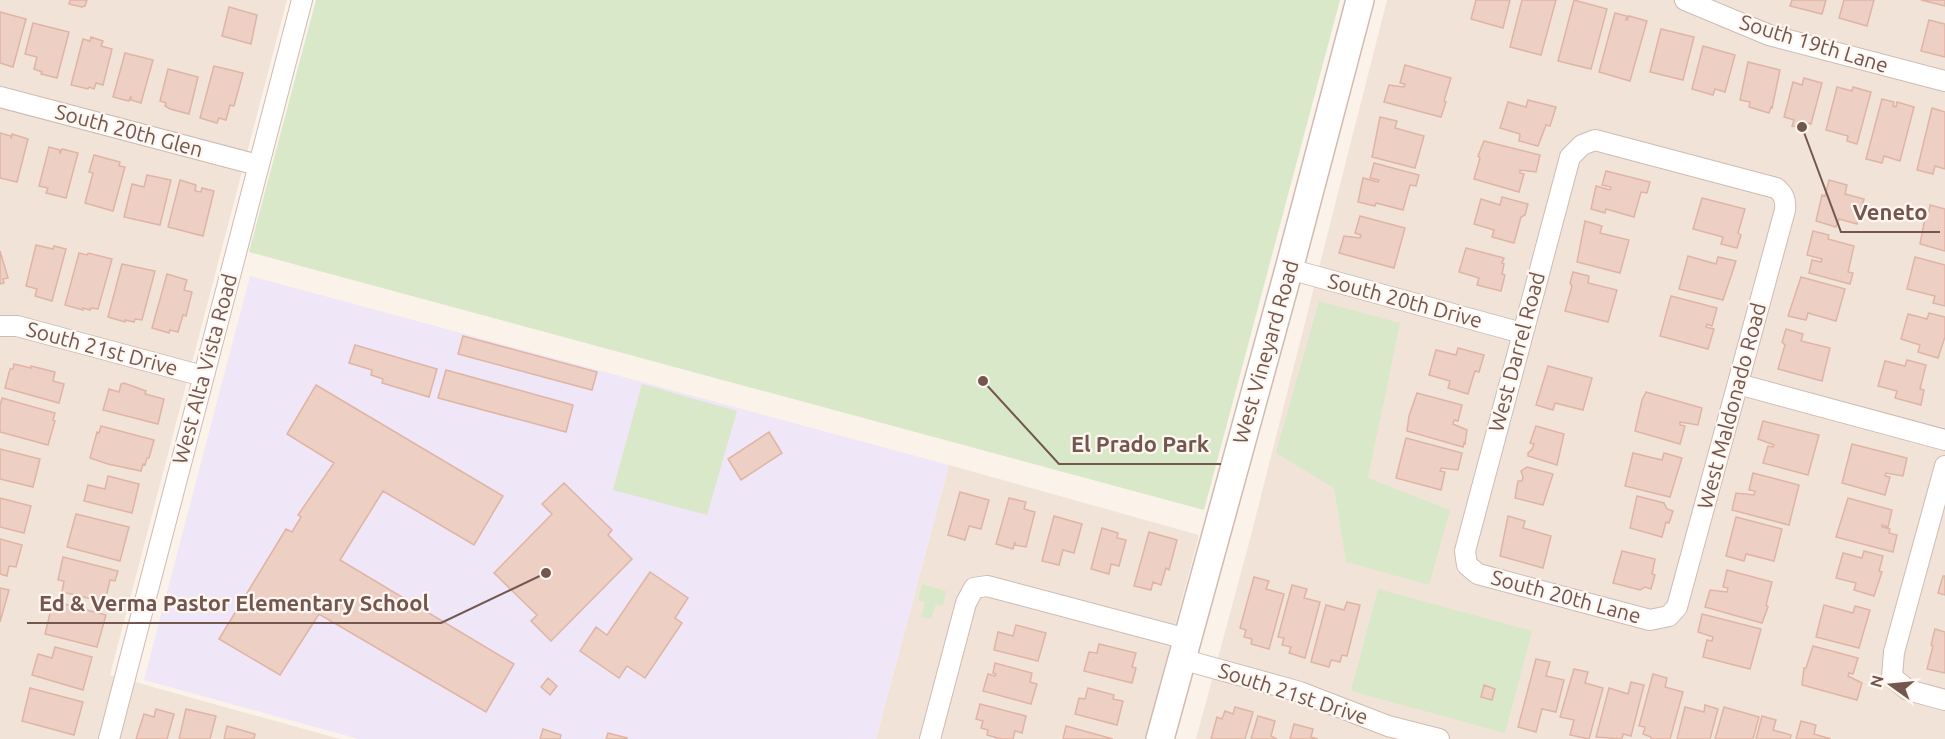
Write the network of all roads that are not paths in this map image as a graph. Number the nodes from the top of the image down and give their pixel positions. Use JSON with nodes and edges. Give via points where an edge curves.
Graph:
{"nodes":[{"id":1,"x":302,"y":0,"type":"edge"},
{"id":2,"x":1360,"y":0,"type":"edge"},
{"id":3,"x":1685,"y":0,"type":"edge"},
{"id":4,"x":1945,"y":81,"type":"edge"},
{"id":5,"x":0,"y":97,"type":"edge"},
{"id":6,"x":258,"y":165,"type":"junction"},
{"id":7,"x":1782,"y":192,"type":"joint"},
{"id":8,"x":1289,"y":269,"type":"junction"},
{"id":9,"x":0,"y":326,"type":"edge"},
{"id":10,"x":1522,"y":333,"type":"junction"},
{"id":11,"x":203,"y":376,"type":"junction"},
{"id":12,"x":1738,"y":384,"type":"junction"},
{"id":13,"x":1945,"y":440,"type":"edge"},
{"id":14,"x":1945,"y":466,"type":"edge"},
{"id":15,"x":1467,"y":565,"type":"joint"},
{"id":16,"x":1669,"y":616,"type":"joint"},
{"id":17,"x":1184,"y":649,"type":"junction"},
{"id":18,"x":1945,"y":700,"type":"edge"},
{"id":19,"x":109,"y":739,"type":"edge"},
{"id":20,"x":930,"y":739,"type":"edge"},
{"id":21,"x":1160,"y":739,"type":"edge"},
{"id":22,"x":1439,"y":739,"type":"edge"}],
"edges":[{"from":1,"to":6,"type":"street","name":"West Alta Vista Road"},
{"from":2,"to":8,"type":"street","name":"West Vineyard Road"},
{"from":3,"to":4,"type":"street","name":"South 19th Lane","via":[[1769,35]]},
{"from":5,"to":6,"type":"street","name":"South 20th Glen"},
{"from":6,"to":11,"type":"street","name":"West Alta Vista Road"},
{"from":7,"to":10,"type":"street","name":"West Darrel Road","via":[[1595,140],[1581,145],[1570,157]]},
{"from":7,"to":12,"type":"street","name":"West Maldonado Road","via":[[1785,210]]},
{"from":8,"to":10,"type":"street","name":"South 20th Drive"},
{"from":8,"to":17,"type":"street","name":"West Vineyard Road"},
{"from":9,"to":11,"type":"street","name":"South 21st Drive","via":[[17,326]]},
{"from":10,"to":15,"type":"street","name":"West Darrel Road","via":[[1465,551]]},
{"from":11,"to":19,"type":"street","name":"West Alta Vista Road"},
{"from":12,"to":13,"type":"street"},
{"from":12,"to":16,"type":"street","name":"West Maldonado Road","via":[[1677,607]]},
{"from":14,"to":18,"type":"street","via":[[1894,652],[1892,677],[1908,690]]},
{"from":15,"to":16,"type":"street","name":"South 20th Lane","via":[[1478,574],[1650,620]]},
{"from":17,"to":20,"type":"street","name":"South 21st Drive","via":[[987,586],[974,588],[966,603]]},
{"from":17,"to":21,"type":"street","name":"West Vineyard Road"},
{"from":17,"to":22,"type":"street","name":"South 21st Drive","via":[[1388,726]]}]}
